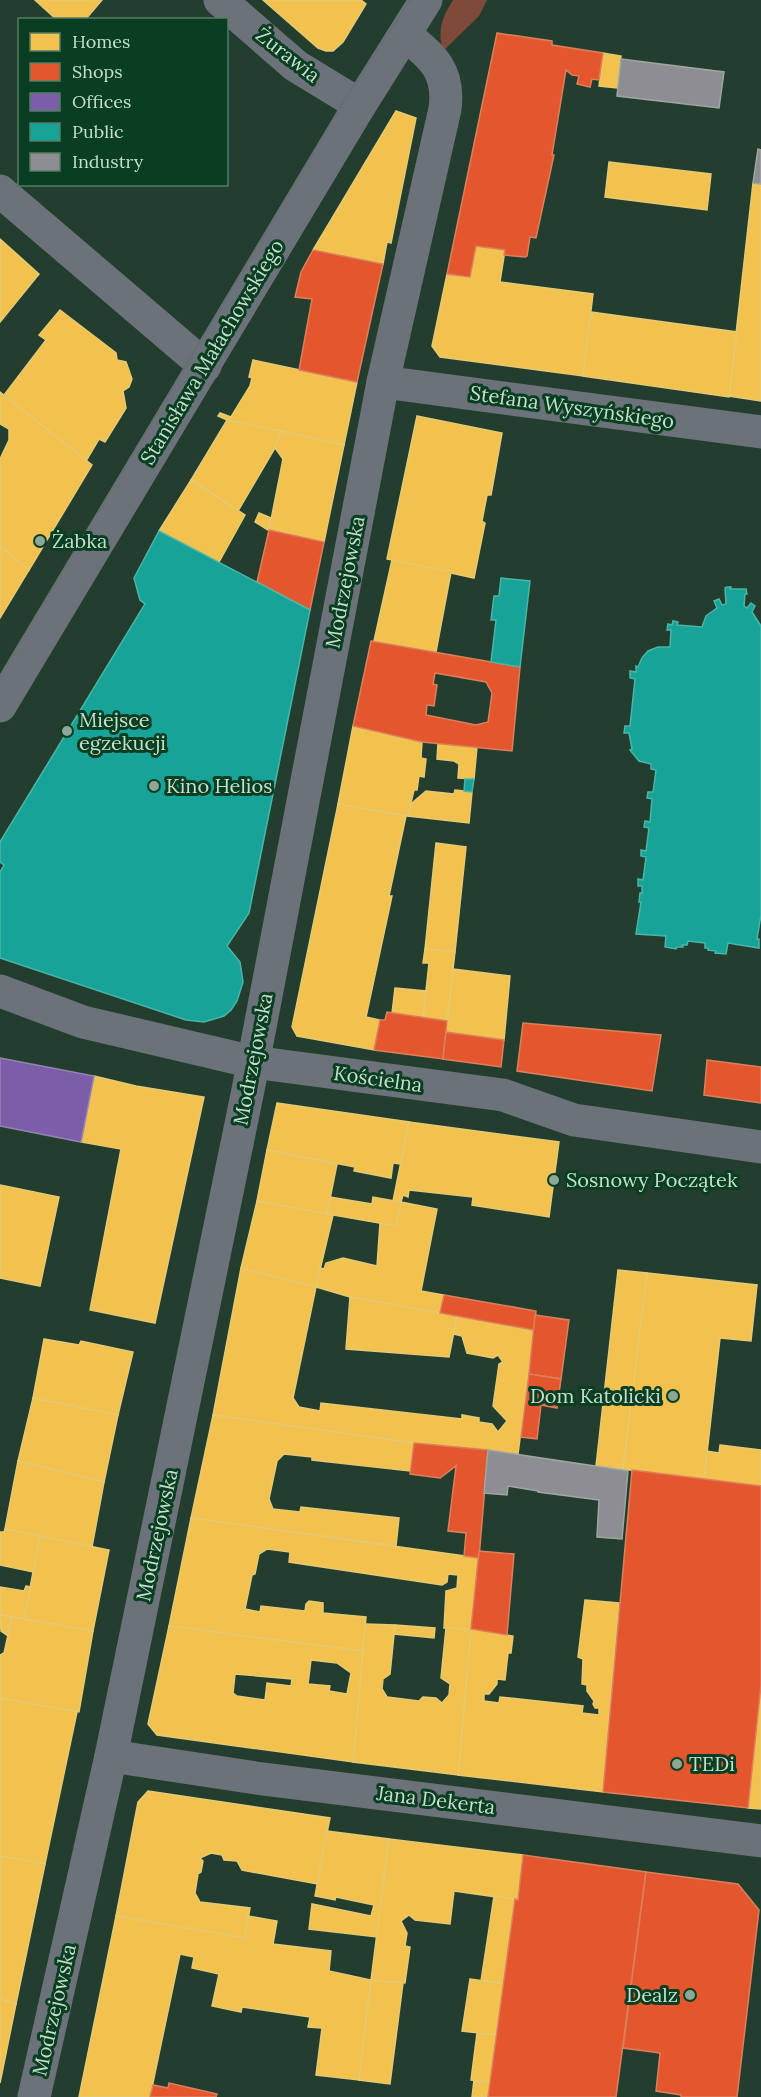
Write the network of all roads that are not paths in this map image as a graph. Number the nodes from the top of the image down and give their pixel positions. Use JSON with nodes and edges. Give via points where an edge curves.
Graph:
{"nodes":[{"id":1,"x":220,"y":0,"type":"edge"},
{"id":2,"x":426,"y":0,"type":"edge"},
{"id":3,"x":405,"y":34,"type":"junction"},
{"id":4,"x":360,"y":105,"type":"junction"},
{"id":5,"x":0,"y":191,"type":"edge"},
{"id":6,"x":205,"y":366,"type":"junction"},
{"id":7,"x":383,"y":382,"type":"junction"},
{"id":8,"x":761,"y":432,"type":"edge"},
{"id":9,"x":0,"y":706,"type":"edge"},
{"id":10,"x":0,"y":991,"type":"edge"},
{"id":11,"x":253,"y":1062,"type":"junction"},
{"id":12,"x":761,"y":1147,"type":"edge"},
{"id":13,"x":111,"y":1756,"type":"junction"},
{"id":14,"x":761,"y":1841,"type":"edge"},
{"id":15,"x":34,"y":2097,"type":"edge"}],
"edges":[{"from":1,"to":4,"type":"street","name":"Żurawia","via":[[296,66]]},
{"from":2,"to":3,"type":"street","name":"Stanisława Małachowskiego"},
{"from":3,"to":4,"type":"street","name":"Stanisława Małachowskiego"},
{"from":3,"to":7,"type":"street","name":"Modrzejowska","via":[[439,67],[447,93]]},
{"from":4,"to":6,"type":"street","name":"Stanisława Małachowskiego"},
{"from":5,"to":6,"type":"street"},
{"from":6,"to":9,"type":"street","name":"Stanisława Małachowskiego"},
{"from":7,"to":8,"type":"street","name":"Stefana Wyszyńskiego"},
{"from":7,"to":11,"type":"street","name":"Modrzejowska"},
{"from":10,"to":11,"type":"street","name":"Kościelna","via":[[83,1022]]},
{"from":11,"to":12,"type":"street","name":"Kościelna","via":[[503,1095],[574,1120]]},
{"from":11,"to":13,"type":"street","name":"Modrzejowska"},
{"from":13,"to":14,"type":"street","name":"Jana Dekerta","via":[[256,1778]]},
{"from":13,"to":15,"type":"street","name":"Modrzejowska"}]}
